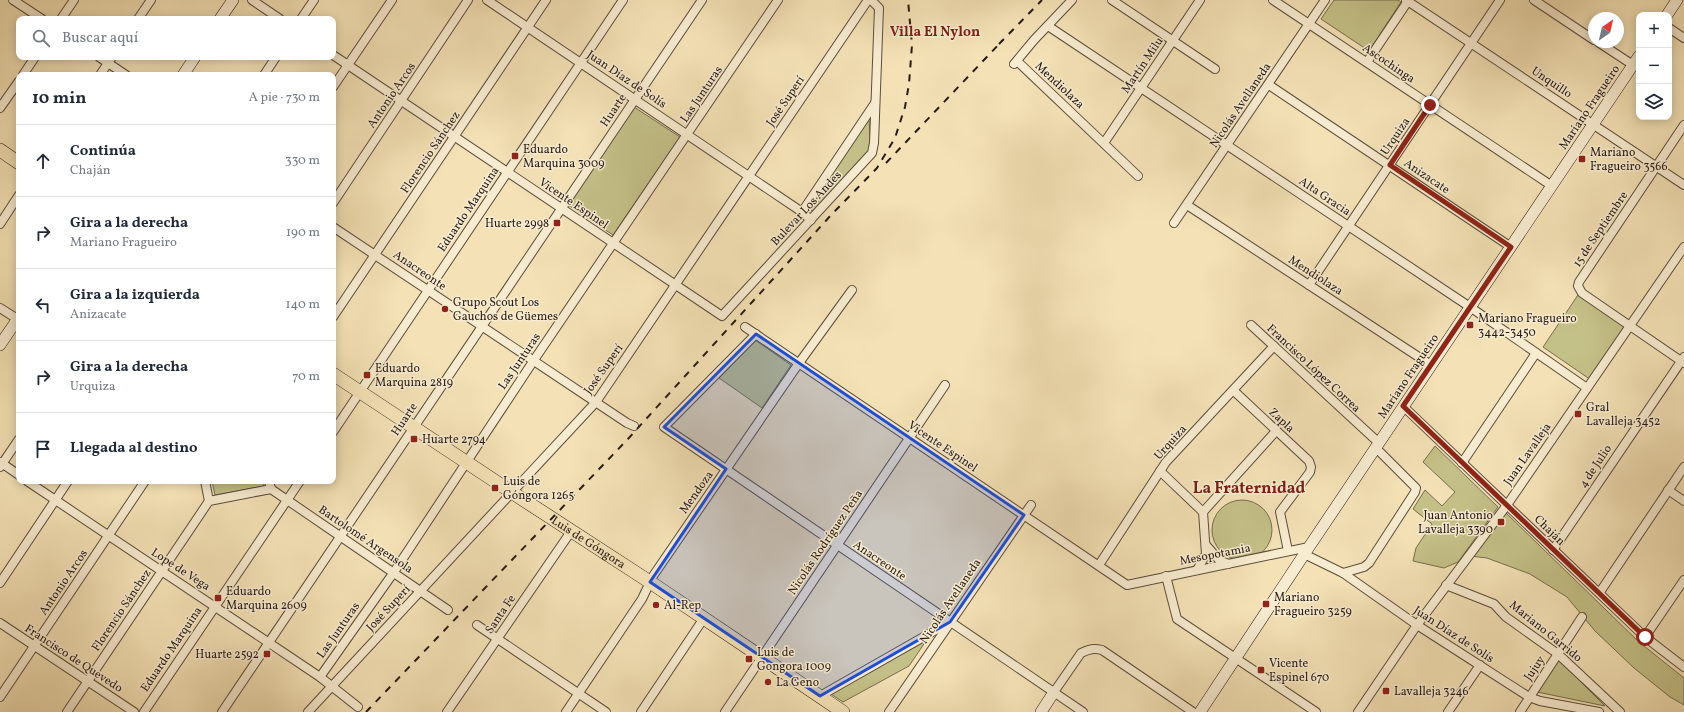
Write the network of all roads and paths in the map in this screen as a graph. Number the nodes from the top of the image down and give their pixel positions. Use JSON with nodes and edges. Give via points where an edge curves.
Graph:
{"nodes":[{"id":1,"x":13,"y":0,"type":"edge"},
{"id":2,"x":74,"y":0,"type":"edge"},
{"id":3,"x":151,"y":0,"type":"edge"},
{"id":4,"x":233,"y":0,"type":"edge"},
{"id":5,"x":252,"y":0,"type":"edge"},
{"id":6,"x":314,"y":0,"type":"edge"},
{"id":7,"x":392,"y":0,"type":"edge"},
{"id":8,"x":468,"y":0,"type":"edge"},
{"id":9,"x":487,"y":0,"type":"edge"},
{"id":10,"x":546,"y":0,"type":"edge"},
{"id":11,"x":623,"y":0,"type":"edge"},
{"id":12,"x":702,"y":0,"type":"edge"},
{"id":13,"x":778,"y":0,"type":"edge"},
{"id":14,"x":868,"y":0,"type":"edge"},
{"id":15,"x":871,"y":0,"type":"edge"},
{"id":16,"x":1072,"y":0,"type":"edge"},
{"id":17,"x":1112,"y":0,"type":"edge"},
{"id":18,"x":1200,"y":0,"type":"edge"},
{"id":19,"x":1273,"y":0,"type":"edge"},
{"id":20,"x":1325,"y":0,"type":"edge"},
{"id":21,"x":1500,"y":0,"type":"edge"},
{"id":22,"x":1534,"y":0,"type":"edge"},
{"id":23,"x":1677,"y":0,"type":"edge"},
{"id":24,"x":1407,"y":1,"type":"edge"},
{"id":25,"x":1669,"y":12,"type":"edge"},
{"id":26,"x":37,"y":16,"type":"edge"},
{"id":27,"x":63,"y":16,"type":"edge"},
{"id":28,"x":140,"y":16,"type":"edge"},
{"id":29,"x":222,"y":16,"type":"edge"},
{"id":30,"x":276,"y":16,"type":"edge"},
{"id":31,"x":303,"y":16,"type":"edge"},
{"id":32,"x":1308,"y":24,"type":"junction"},
{"id":33,"x":1048,"y":26,"type":"junction"},
{"id":34,"x":528,"y":27,"type":"junction"},
{"id":35,"x":1672,"y":30,"type":"edge"},
{"id":36,"x":1588,"y":36,"type":"edge"},
{"id":37,"x":1684,"y":38,"type":"edge"},
{"id":38,"x":1173,"y":41,"type":"junction"},
{"id":39,"x":1472,"y":43,"type":"junction"},
{"id":40,"x":1611,"y":48,"type":"edge"},
{"id":41,"x":336,"y":57,"type":"edge"},
{"id":42,"x":33,"y":60,"type":"edge"},
{"id":43,"x":110,"y":60,"type":"edge"},
{"id":44,"x":193,"y":60,"type":"edge"},
{"id":45,"x":274,"y":60,"type":"edge"},
{"id":46,"x":1636,"y":60,"type":"edge"},
{"id":47,"x":1367,"y":62,"type":"junction"},
{"id":48,"x":581,"y":63,"type":"junction"},
{"id":49,"x":348,"y":65,"type":"junction"},
{"id":50,"x":1215,"y":69,"type":"dead end"},
{"id":51,"x":25,"y":72,"type":"edge"},
{"id":52,"x":102,"y":72,"type":"edge"},
{"id":53,"x":123,"y":72,"type":"edge"},
{"id":54,"x":185,"y":72,"type":"edge"},
{"id":55,"x":266,"y":72,"type":"edge"},
{"id":56,"x":336,"y":83,"type":"edge"},
{"id":57,"x":16,"y":85,"type":"edge"},
{"id":58,"x":1269,"y":85,"type":"junction"},
{"id":59,"x":1142,"y":88,"type":"junction"},
{"id":60,"x":635,"y":99,"type":"junction"},
{"id":61,"x":402,"y":101,"type":"junction"},
{"id":62,"x":876,"y":102,"type":"junction"},
{"id":63,"x":1430,"y":105,"type":"junction"},
{"id":64,"x":0,"y":108,"type":"edge"},
{"id":65,"x":1593,"y":125,"type":"junction"},
{"id":66,"x":1684,"y":126,"type":"edge"},
{"id":67,"x":688,"y":135,"type":"junction"},
{"id":68,"x":454,"y":136,"type":"junction"},
{"id":69,"x":1104,"y":143,"type":"junction"},
{"id":70,"x":1227,"y":145,"type":"junction"},
{"id":71,"x":0,"y":150,"type":"edge"},
{"id":72,"x":16,"y":161,"type":"edge"},
{"id":73,"x":1390,"y":165,"type":"junction"},
{"id":74,"x":1656,"y":166,"type":"junction"},
{"id":75,"x":507,"y":173,"type":"junction"},
{"id":76,"x":748,"y":176,"type":"junction"},
{"id":77,"x":1138,"y":176,"type":"dead end"},
{"id":78,"x":1684,"y":185,"type":"edge"},
{"id":79,"x":1552,"y":186,"type":"junction"},
{"id":80,"x":336,"y":199,"type":"edge"},
{"id":81,"x":16,"y":200,"type":"edge"},
{"id":82,"x":1187,"y":205,"type":"junction"},
{"id":83,"x":560,"y":209,"type":"junction"},
{"id":84,"x":802,"y":212,"type":"junction"},
{"id":85,"x":811,"y":220,"type":"junction"},
{"id":86,"x":1174,"y":223,"type":"dead end"},
{"id":87,"x":0,"y":224,"type":"edge"},
{"id":88,"x":1348,"y":226,"type":"junction"},
{"id":89,"x":336,"y":229,"type":"edge"},
{"id":90,"x":614,"y":244,"type":"junction"},
{"id":91,"x":1511,"y":247,"type":"junction"},
{"id":92,"x":1684,"y":247,"type":"edge"},
{"id":93,"x":375,"y":254,"type":"junction"},
{"id":94,"x":675,"y":285,"type":"junction"},
{"id":95,"x":1309,"y":285,"type":"junction"},
{"id":96,"x":852,"y":290,"type":"dead end"},
{"id":97,"x":429,"y":291,"type":"junction"},
{"id":98,"x":1470,"y":307,"type":"junction"},
{"id":99,"x":0,"y":308,"type":"edge"},
{"id":100,"x":336,"y":312,"type":"edge"},
{"id":101,"x":722,"y":316,"type":"joint"},
{"id":102,"x":16,"y":318,"type":"edge"},
{"id":103,"x":16,"y":322,"type":"edge"},
{"id":104,"x":481,"y":325,"type":"junction"},
{"id":105,"x":1251,"y":325,"type":"dead end"},
{"id":106,"x":1630,"y":326,"type":"junction"},
{"id":107,"x":745,"y":327,"type":"dead end"},
{"id":108,"x":756,"y":334,"type":"junction"},
{"id":109,"x":0,"y":345,"type":"edge"},
{"id":110,"x":1274,"y":346,"type":"junction"},
{"id":111,"x":1536,"y":353,"type":"junction"},
{"id":112,"x":534,"y":360,"type":"junction"},
{"id":113,"x":1683,"y":360,"type":"edge"},
{"id":114,"x":799,"y":363,"type":"junction"},
{"id":115,"x":1431,"y":365,"type":"junction"},
{"id":116,"x":336,"y":376,"type":"edge"},
{"id":117,"x":945,"y":385,"type":"dead end"},
{"id":118,"x":1588,"y":388,"type":"junction"},
{"id":119,"x":1234,"y":391,"type":"junction"},
{"id":120,"x":360,"y":392,"type":"junction"},
{"id":121,"x":596,"y":402,"type":"junction"},
{"id":122,"x":1403,"y":406,"type":"junction"},
{"id":123,"x":634,"y":426,"type":"dead end"},
{"id":124,"x":413,"y":427,"type":"junction"},
{"id":125,"x":336,"y":428,"type":"edge"},
{"id":126,"x":1276,"y":431,"type":"junction"},
{"id":127,"x":909,"y":437,"type":"junction"},
{"id":128,"x":16,"y":443,"type":"edge"},
{"id":129,"x":1379,"y":448,"type":"junction"},
{"id":130,"x":466,"y":462,"type":"junction"},
{"id":131,"x":1462,"y":463,"type":"junction"},
{"id":132,"x":1,"y":464,"type":"edge"},
{"id":133,"x":1684,"y":467,"type":"edge"},
{"id":134,"x":726,"y":469,"type":"junction"},
{"id":135,"x":1160,"y":471,"type":"junction"},
{"id":136,"x":16,"y":473,"type":"edge"},
{"id":137,"x":32,"y":484,"type":"edge"},
{"id":138,"x":66,"y":484,"type":"edge"},
{"id":139,"x":143,"y":484,"type":"edge"},
{"id":140,"x":206,"y":484,"type":"edge"},
{"id":141,"x":298,"y":484,"type":"edge"},
{"id":142,"x":270,"y":485,"type":"edge"},
{"id":143,"x":1668,"y":490,"type":"junction"},
{"id":144,"x":513,"y":493,"type":"junction"},
{"id":145,"x":55,"y":500,"type":"junction"},
{"id":146,"x":209,"y":501,"type":"junction"},
{"id":147,"x":287,"y":501,"type":"junction"},
{"id":148,"x":1684,"y":501,"type":"edge"},
{"id":149,"x":1031,"y":505,"type":"dead end"},
{"id":150,"x":1507,"y":505,"type":"junction"},
{"id":151,"x":1203,"y":512,"type":"junction"},
{"id":152,"x":1024,"y":515,"type":"junction"},
{"id":153,"x":572,"y":530,"type":"junction"},
{"id":154,"x":109,"y":535,"type":"junction"},
{"id":155,"x":341,"y":536,"type":"junction"},
{"id":156,"x":837,"y":545,"type":"junction"},
{"id":157,"x":1206,"y":545,"type":"junction"},
{"id":158,"x":1553,"y":550,"type":"junction"},
{"id":159,"x":1288,"y":551,"type":"junction"},
{"id":160,"x":1306,"y":551,"type":"junction"},
{"id":161,"x":1228,"y":564,"type":"junction"},
{"id":162,"x":1099,"y":565,"type":"junction"},
{"id":163,"x":1197,"y":570,"type":"junction"},
{"id":164,"x":162,"y":571,"type":"junction"},
{"id":165,"x":394,"y":572,"type":"junction"},
{"id":166,"x":1343,"y":573,"type":"junction"},
{"id":167,"x":1166,"y":576,"type":"junction"},
{"id":168,"x":1684,"y":580,"type":"edge"},
{"id":169,"x":650,"y":582,"type":"junction"},
{"id":170,"x":0,"y":583,"type":"edge"},
{"id":171,"x":1127,"y":585,"type":"joint"},
{"id":172,"x":1446,"y":585,"type":"junction"},
{"id":173,"x":421,"y":591,"type":"junction"},
{"id":174,"x":1600,"y":592,"type":"junction"},
{"id":175,"x":215,"y":606,"type":"junction"},
{"id":176,"x":448,"y":610,"type":"dead end"},
{"id":177,"x":1582,"y":617,"type":"dead end"},
{"id":178,"x":704,"y":618,"type":"junction"},
{"id":179,"x":950,"y":622,"type":"junction"},
{"id":180,"x":0,"y":623,"type":"edge"},
{"id":181,"x":477,"y":625,"type":"dead end"},
{"id":182,"x":1417,"y":625,"type":"junction"},
{"id":183,"x":1645,"y":637,"type":"junction"},
{"id":184,"x":497,"y":639,"type":"junction"},
{"id":185,"x":269,"y":642,"type":"junction"},
{"id":186,"x":34,"y":646,"type":"junction"},
{"id":187,"x":1558,"y":654,"type":"junction"},
{"id":188,"x":762,"y":657,"type":"junction"},
{"id":189,"x":1236,"y":658,"type":"junction"},
{"id":190,"x":1480,"y":665,"type":"junction"},
{"id":191,"x":1684,"y":667,"type":"edge"},
{"id":192,"x":320,"y":677,"type":"junction"},
{"id":193,"x":88,"y":681,"type":"junction"},
{"id":194,"x":333,"y":686,"type":"junction"},
{"id":195,"x":1054,"y":692,"type":"junction"},
{"id":196,"x":578,"y":693,"type":"junction"},
{"id":197,"x":820,"y":696,"type":"junction"},
{"id":198,"x":0,"y":697,"type":"edge"},
{"id":199,"x":1529,"y":697,"type":"junction"},
{"id":200,"x":358,"y":707,"type":"dead end"},
{"id":201,"x":67,"y":712,"type":"edge"},
{"id":202,"x":134,"y":712,"type":"edge"},
{"id":203,"x":144,"y":712,"type":"edge"},
{"id":204,"x":222,"y":712,"type":"edge"},
{"id":205,"x":308,"y":712,"type":"edge"},
{"id":206,"x":447,"y":712,"type":"edge"},
{"id":207,"x":566,"y":712,"type":"edge"},
{"id":208,"x":606,"y":712,"type":"edge"},
{"id":209,"x":641,"y":712,"type":"edge"},
{"id":210,"x":725,"y":712,"type":"edge"},
{"id":211,"x":843,"y":712,"type":"edge"},
{"id":212,"x":889,"y":712,"type":"edge"},
{"id":213,"x":1041,"y":712,"type":"edge"},
{"id":214,"x":1084,"y":712,"type":"edge"},
{"id":215,"x":1193,"y":712,"type":"edge"},
{"id":216,"x":1200,"y":712,"type":"edge"},
{"id":217,"x":1316,"y":712,"type":"edge"},
{"id":218,"x":1358,"y":712,"type":"edge"},
{"id":219,"x":1448,"y":712,"type":"edge"},
{"id":220,"x":1520,"y":712,"type":"edge"},
{"id":221,"x":1599,"y":712,"type":"edge"},
{"id":222,"x":1620,"y":712,"type":"edge"}],
"edges":[{"from":1,"to":26,"type":"street"},
{"from":2,"to":27,"type":"street"},
{"from":3,"to":28,"type":"street"},
{"from":4,"to":29,"type":"main road"},
{"from":5,"to":30,"type":"street"},
{"from":6,"to":31,"type":"street"},
{"from":7,"to":49,"type":"street"},
{"from":8,"to":61,"type":"street","name":"Antonio Arcos"},
{"from":9,"to":34,"type":"street","name":"Juan Díaz de Solís"},
{"from":10,"to":34,"type":"street","name":"Florencio Sánchez"},
{"from":11,"to":48,"type":"street","name":"Eduardo Marquina"},
{"from":12,"to":60,"type":"street","name":"Huarte"},
{"from":13,"to":67,"type":"street","name":"Las Junturas"},
{"from":14,"to":76,"type":"street","name":"José Superí"},
{"from":15,"to":62,"type":"street","name":"Bulevar Los Andes","via":[[879,8]]},
{"from":16,"to":33,"type":"street"},
{"from":17,"to":38,"type":"street"},
{"from":18,"to":38,"type":"street","name":"Martín Milu"},
{"from":19,"to":32,"type":"street","name":"Ascochinga"},
{"from":20,"to":32,"type":"street","name":"Nicolás Avellaneda"},
{"from":21,"to":39,"type":"street","name":"Urquiza"},
{"from":22,"to":36,"type":"street"},
{"from":23,"to":25,"type":"main road"},
{"from":24,"to":39,"type":"street","name":"Unquillo"},
{"from":24,"to":47,"type":"street"},
{"from":32,"to":47,"type":"street","name":"Ascochinga"},
{"from":32,"to":58,"type":"street","name":"Nicolás Avellaneda"},
{"from":33,"to":59,"type":"street","name":"Alta Gracia"},
{"from":33,"to":69,"type":"street","name":"Mendiolaza","via":[[1016,63]]},
{"from":34,"to":48,"type":"street","name":"Juan Díaz de Solís"},
{"from":34,"to":68,"type":"street","name":"Florencio Sánchez"},
{"from":35,"to":37,"type":"street"},
{"from":38,"to":50,"type":"street"},
{"from":38,"to":59,"type":"street","name":"Martín Milu"},
{"from":39,"to":63,"type":"street","name":"Urquiza"},
{"from":39,"to":65,"type":"street","name":"Unquillo"},
{"from":40,"to":46,"type":"street"},
{"from":41,"to":49,"type":"street","name":"Vicente Espinel"},
{"from":42,"to":51,"type":"street"},
{"from":43,"to":52,"type":"street"},
{"from":43,"to":53,"type":"street"},
{"from":44,"to":54,"type":"main road"},
{"from":45,"to":55,"type":"street"},
{"from":46,"to":65,"type":"main road","name":"Mariano Fragueiro"},
{"from":47,"to":63,"type":"street","name":"Ascochinga"},
{"from":48,"to":60,"type":"street","name":"Juan Díaz de Solís"},
{"from":48,"to":75,"type":"street","name":"Eduardo Marquina"},
{"from":49,"to":56,"type":"street"},
{"from":49,"to":61,"type":"street","name":"Vicente Espinel"},
{"from":57,"to":64,"type":"street"},
{"from":58,"to":70,"type":"street","name":"Nicolás Avellaneda"},
{"from":58,"to":73,"type":"street","name":"Anizacate"},
{"from":59,"to":69,"type":"street","name":"Martín Milu"},
{"from":59,"to":70,"type":"street","name":"Alta Gracia"},
{"from":60,"to":67,"type":"street","name":"Juan Díaz de Solís"},
{"from":60,"to":83,"type":"street","name":"Huarte"},
{"from":61,"to":68,"type":"street","name":"Vicente Espinel"},
{"from":61,"to":80,"type":"street","name":"Antonio Arcos"},
{"from":62,"to":84,"type":"street","name":"Bulevar Los Andes"},
{"from":62,"to":85,"type":"street","name":"Bulevar Los Andes","via":[[872,153]]},
{"from":63,"to":73,"type":"street","name":"Urquiza"},
{"from":63,"to":79,"type":"street","name":"Ascochinga"},
{"from":65,"to":74,"type":"street","name":"Unquillo"},
{"from":65,"to":79,"type":"main road","name":"Mariano Fragueiro"},
{"from":66,"to":74,"type":"street","name":"15 de Septiembre"},
{"from":67,"to":76,"type":"street","name":"Juan Díaz de Solís"},
{"from":67,"to":90,"type":"street","name":"Las Junturas"},
{"from":68,"to":75,"type":"street","name":"Vicente Espinel"},
{"from":68,"to":93,"type":"street","name":"Florencio Sánchez"},
{"from":69,"to":77,"type":"street","name":"Mendiolaza"},
{"from":70,"to":82,"type":"street","name":"Nicolás Avellaneda"},
{"from":70,"to":88,"type":"street","name":"Alta Gracia"},
{"from":71,"to":72,"type":"main road"},
{"from":73,"to":88,"type":"street","name":"Urquiza"},
{"from":73,"to":91,"type":"street","name":"Anizacate"},
{"from":74,"to":78,"type":"street","name":"Unquillo"},
{"from":74,"to":106,"type":"street","name":"15 de Septiembre","via":[[1578,286],[1582,293]]},
{"from":75,"to":83,"type":"street","name":"Vicente Espinel"},
{"from":75,"to":97,"type":"street","name":"Eduardo Marquina"},
{"from":76,"to":84,"type":"street","name":"Juan Díaz de Solís"},
{"from":76,"to":94,"type":"street","name":"José Superí"},
{"from":79,"to":91,"type":"main road","name":"Mariano Fragueiro"},
{"from":81,"to":87,"type":"street"},
{"from":82,"to":86,"type":"street","name":"Nicolás Avellaneda"},
{"from":82,"to":95,"type":"street","name":"Mendiolaza"},
{"from":83,"to":90,"type":"street","name":"Vicente Espinel"},
{"from":83,"to":104,"type":"street","name":"Huarte"},
{"from":84,"to":85,"type":"street","name":"Juan Díaz de Solís"},
{"from":85,"to":101,"type":"street","name":"Bulevar Los Andes"},
{"from":88,"to":95,"type":"street","name":"Urquiza"},
{"from":88,"to":98,"type":"street","name":"Alta Gracia"},
{"from":89,"to":93,"type":"street","name":"Anacreonte"},
{"from":90,"to":94,"type":"street","name":"Vicente Espinel"},
{"from":90,"to":112,"type":"street","name":"Las Junturas"},
{"from":91,"to":98,"type":"main road","name":"Mariano Fragueiro"},
{"from":92,"to":106,"type":"street","name":"Juan Lavalleja"},
{"from":93,"to":97,"type":"street","name":"Anacreonte"},
{"from":93,"to":100,"type":"street","name":"Florencio Sánchez"},
{"from":94,"to":101,"type":"street","name":"Vicente Espinel"},
{"from":94,"to":121,"type":"street","name":"José Superí"},
{"from":95,"to":115,"type":"street","name":"Mendiolaza"},
{"from":96,"to":114,"type":"street","name":"Mendoza"},
{"from":97,"to":104,"type":"street","name":"Anacreonte"},
{"from":97,"to":120,"type":"street","name":"Eduardo Marquina"},
{"from":98,"to":111,"type":"street","name":"Alta Gracia"},
{"from":98,"to":115,"type":"main road","name":"Mariano Fragueiro"},
{"from":99,"to":102,"type":"street"},
{"from":103,"to":109,"type":"main road"},
{"from":104,"to":112,"type":"street","name":"Anacreonte"},
{"from":104,"to":124,"type":"street","name":"Huarte"},
{"from":105,"to":110,"type":"street","name":"Francisco López Correa"},
{"from":106,"to":113,"type":"street"},
{"from":106,"to":118,"type":"street","name":"Juan Lavalleja"},
{"from":107,"to":108,"type":"street","name":"Vicente Espinel"},
{"from":108,"to":114,"type":"street","name":"Vicente Espinel"},
{"from":108,"to":134,"type":"street","name":"Anacreonte","via":[[664,427]]},
{"from":110,"to":119,"type":"street","name":"Urquiza"},
{"from":110,"to":129,"type":"street","name":"Francisco López Correa"},
{"from":111,"to":118,"type":"street","name":"Alta Gracia"},
{"from":111,"to":131,"type":"street"},
{"from":112,"to":121,"type":"street","name":"Anacreonte"},
{"from":112,"to":130,"type":"street","name":"Las Junturas"},
{"from":113,"to":158,"type":"street","name":"4 de Julio"},
{"from":114,"to":127,"type":"street","name":"Vicente Espinel"},
{"from":114,"to":134,"type":"street","name":"Mendoza"},
{"from":115,"to":122,"type":"main road","name":"Mariano Fragueiro"},
{"from":116,"to":120,"type":"main road","name":"Luis de Góngora"},
{"from":117,"to":127,"type":"street","name":"Nicolás Rodríguez Peña"},
{"from":118,"to":150,"type":"street","name":"Juan Lavalleja"},
{"from":119,"to":126,"type":"street","name":"Zapla"},
{"from":119,"to":135,"type":"street","name":"Urquiza"},
{"from":120,"to":124,"type":"main road","name":"Luis de Góngora"},
{"from":120,"to":125,"type":"street","name":"Eduardo Marquina"},
{"from":121,"to":123,"type":"street","name":"Anacreonte"},
{"from":121,"to":144,"type":"street","name":"José Superí"},
{"from":122,"to":129,"type":"main road","name":"Mariano Fragueiro"},
{"from":122,"to":131,"type":"street","name":"Chaján"},
{"from":124,"to":130,"type":"main road","name":"Luis de Góngora"},
{"from":124,"to":155,"type":"street","name":"Huarte"},
{"from":126,"to":151,"type":"street"},
{"from":126,"to":159,"type":"street","name":"Zapla","via":[[1309,462],[1311,467],[1310,472],[1280,512]]},
{"from":127,"to":152,"type":"street","name":"Vicente Espinel"},
{"from":127,"to":156,"type":"street","name":"Nicolás Rodríguez Peña"},
{"from":128,"to":132,"type":"street"},
{"from":129,"to":160,"type":"main road","name":"Mariano Fragueiro"},
{"from":129,"to":166,"type":"street","name":"Francisco López Correa","via":[[1416,488],[1415,492],[1369,563]]},
{"from":130,"to":144,"type":"main road","name":"Luis de Góngora"},
{"from":130,"to":165,"type":"street","name":"Las Junturas"},
{"from":131,"to":150,"type":"street","name":"Chaján"},
{"from":132,"to":136,"type":"street"},
{"from":133,"to":143,"type":"street"},
{"from":134,"to":156,"type":"street","name":"Anacreonte"},
{"from":134,"to":169,"type":"street","name":"Mendoza"},
{"from":135,"to":151,"type":"street"},
{"from":135,"to":162,"type":"street","name":"Urquiza"},
{"from":137,"to":145,"type":"street","name":"Lope de Vega"},
{"from":138,"to":145,"type":"street"},
{"from":139,"to":154,"type":"street","name":"Antonio Arcos"},
{"from":140,"to":146,"type":"street"},
{"from":141,"to":147,"type":"street","name":"Eduardo Marquina"},
{"from":142,"to":146,"type":"street"},
{"from":142,"to":147,"type":"street","name":"Bartolomé Argensola"},
{"from":143,"to":148,"type":"street"},
{"from":143,"to":174,"type":"street"},
{"from":144,"to":153,"type":"main road","name":"Luis de Góngora"},
{"from":144,"to":173,"type":"street","name":"José Superí"},
{"from":145,"to":154,"type":"street","name":"Lope de Vega"},
{"from":145,"to":170,"type":"street"},
{"from":146,"to":164,"type":"street","name":"Florencio Sánchez"},
{"from":147,"to":155,"type":"street","name":"Bartolomé Argensola"},
{"from":147,"to":175,"type":"street","name":"Eduardo Marquina"},
{"from":149,"to":152,"type":"street","name":"Nicolás Avellaneda"},
{"from":150,"to":158,"type":"street","name":"Chaján"},
{"from":150,"to":172,"type":"street","name":"Juan Lavalleja"},
{"from":151,"to":157,"type":"street"},
{"from":152,"to":162,"type":"street","name":"Vicente Espinel"},
{"from":152,"to":179,"type":"street","name":"Nicolás Avellaneda"},
{"from":153,"to":169,"type":"main road","name":"Luis de Góngora"},
{"from":153,"to":184,"type":"street","name":"Santa Fe"},
{"from":154,"to":164,"type":"street","name":"Lope de Vega"},
{"from":154,"to":186,"type":"street","name":"Antonio Arcos"},
{"from":155,"to":165,"type":"street","name":"Bartolomé Argensola"},
{"from":155,"to":185,"type":"street","name":"Huarte"},
{"from":156,"to":179,"type":"street","name":"Anacreonte"},
{"from":156,"to":188,"type":"street","name":"Nicolás Rodríguez Peña"},
{"from":157,"to":161,"type":"street","via":[[1219,560]]},
{"from":157,"to":163,"type":"street","via":[[1206,554]]},
{"from":158,"to":174,"type":"street","name":"Chaján"},
{"from":159,"to":160,"type":"street","name":"Mesopotamia"},
{"from":159,"to":161,"type":"street","name":"Mesopotamia"},
{"from":160,"to":166,"type":"street","name":"Juan Díaz de Solís"},
{"from":160,"to":189,"type":"main road","name":"Mariano Fragueiro"},
{"from":161,"to":163,"type":"street","name":"Mesopotamia"},
{"from":162,"to":171,"type":"street","name":"Vicente Espinel"},
{"from":163,"to":167,"type":"street","name":"Mesopotamia"},
{"from":164,"to":175,"type":"street","name":"Lope de Vega"},
{"from":164,"to":193,"type":"street","name":"Florencio Sánchez"},
{"from":165,"to":173,"type":"street","name":"Bartolomé Argensola"},
{"from":165,"to":192,"type":"street","name":"Las Junturas"},
{"from":166,"to":182,"type":"street","name":"Juan Díaz de Solís"},
{"from":167,"to":171,"type":"street","name":"Mesopotamia"},
{"from":167,"to":189,"type":"street","via":[[1177,619]]},
{"from":168,"to":183,"type":"street"},
{"from":169,"to":178,"type":"main road","name":"Luis de Góngora"},
{"from":169,"to":196,"type":"street","name":"Mendoza","via":[[642,599]]},
{"from":172,"to":182,"type":"street","name":"Juan Lavalleja"},
{"from":172,"to":187,"type":"street","name":"Mariano Garrido","via":[[1494,604],[1506,617]]},
{"from":173,"to":176,"type":"street","name":"Bartolomé Argensola"},
{"from":173,"to":194,"type":"street","name":"José Superí"},
{"from":174,"to":183,"type":"street","name":"Chaján"},
{"from":175,"to":185,"type":"street","name":"Lope de Vega"},
{"from":175,"to":203,"type":"street","name":"Eduardo Marquina"},
{"from":177,"to":187,"type":"street","name":"Jujuy"},
{"from":178,"to":188,"type":"main road","name":"Luis de Góngora"},
{"from":178,"to":209,"type":"street"},
{"from":179,"to":195,"type":"street","name":"Anacreonte"},
{"from":179,"to":197,"type":"street"},
{"from":179,"to":212,"type":"street","name":"Nicolás Avellaneda"},
{"from":180,"to":186,"type":"street","name":"Francisco de Quevedo"},
{"from":181,"to":184,"type":"street"},
{"from":182,"to":190,"type":"street","name":"Juan Díaz de Solís"},
{"from":182,"to":218,"type":"street","name":"Juan Lavalleja"},
{"from":183,"to":191,"type":"street","name":"Chaján"},
{"from":184,"to":196,"type":"street"},
{"from":184,"to":206,"type":"street","name":"Santa Fe"},
{"from":185,"to":192,"type":"street","name":"Lope de Vega"},
{"from":185,"to":204,"type":"street","name":"Huarte"},
{"from":186,"to":193,"type":"street","name":"Francisco de Quevedo"},
{"from":186,"to":198,"type":"street","name":"Antonio Arcos"},
{"from":187,"to":199,"type":"street","name":"Jujuy"},
{"from":187,"to":222,"type":"street","name":"Mariano Garrido"},
{"from":188,"to":197,"type":"main road","name":"Luis de Góngora"},
{"from":188,"to":210,"type":"street","name":"Nicolás Rodríguez Peña"},
{"from":189,"to":216,"type":"main road","name":"Mariano Fragueiro"},
{"from":189,"to":217,"type":"street"},
{"from":190,"to":199,"type":"street","name":"Juan Díaz de Solís"},
{"from":190,"to":219,"type":"street"},
{"from":192,"to":194,"type":"street","name":"Lope de Vega"},
{"from":193,"to":201,"type":"street","name":"Florencio Sánchez"},
{"from":193,"to":202,"type":"street","name":"Francisco de Quevedo"},
{"from":194,"to":200,"type":"street","name":"Lope de Vega"},
{"from":194,"to":205,"type":"street","name":"José Superí"},
{"from":195,"to":213,"type":"main road"},
{"from":195,"to":214,"type":"street","name":"Anacreonte"},
{"from":195,"to":215,"type":"street","via":[[1081,653],[1091,649],[1102,650]]},
{"from":196,"to":207,"type":"street","name":"Mendoza"},
{"from":196,"to":208,"type":"street"},
{"from":197,"to":211,"type":"main road","name":"Luis de Góngora"},
{"from":199,"to":220,"type":"street","name":"Jujuy"},
{"from":199,"to":221,"type":"street","name":"Juan Díaz de Solís"}]}
